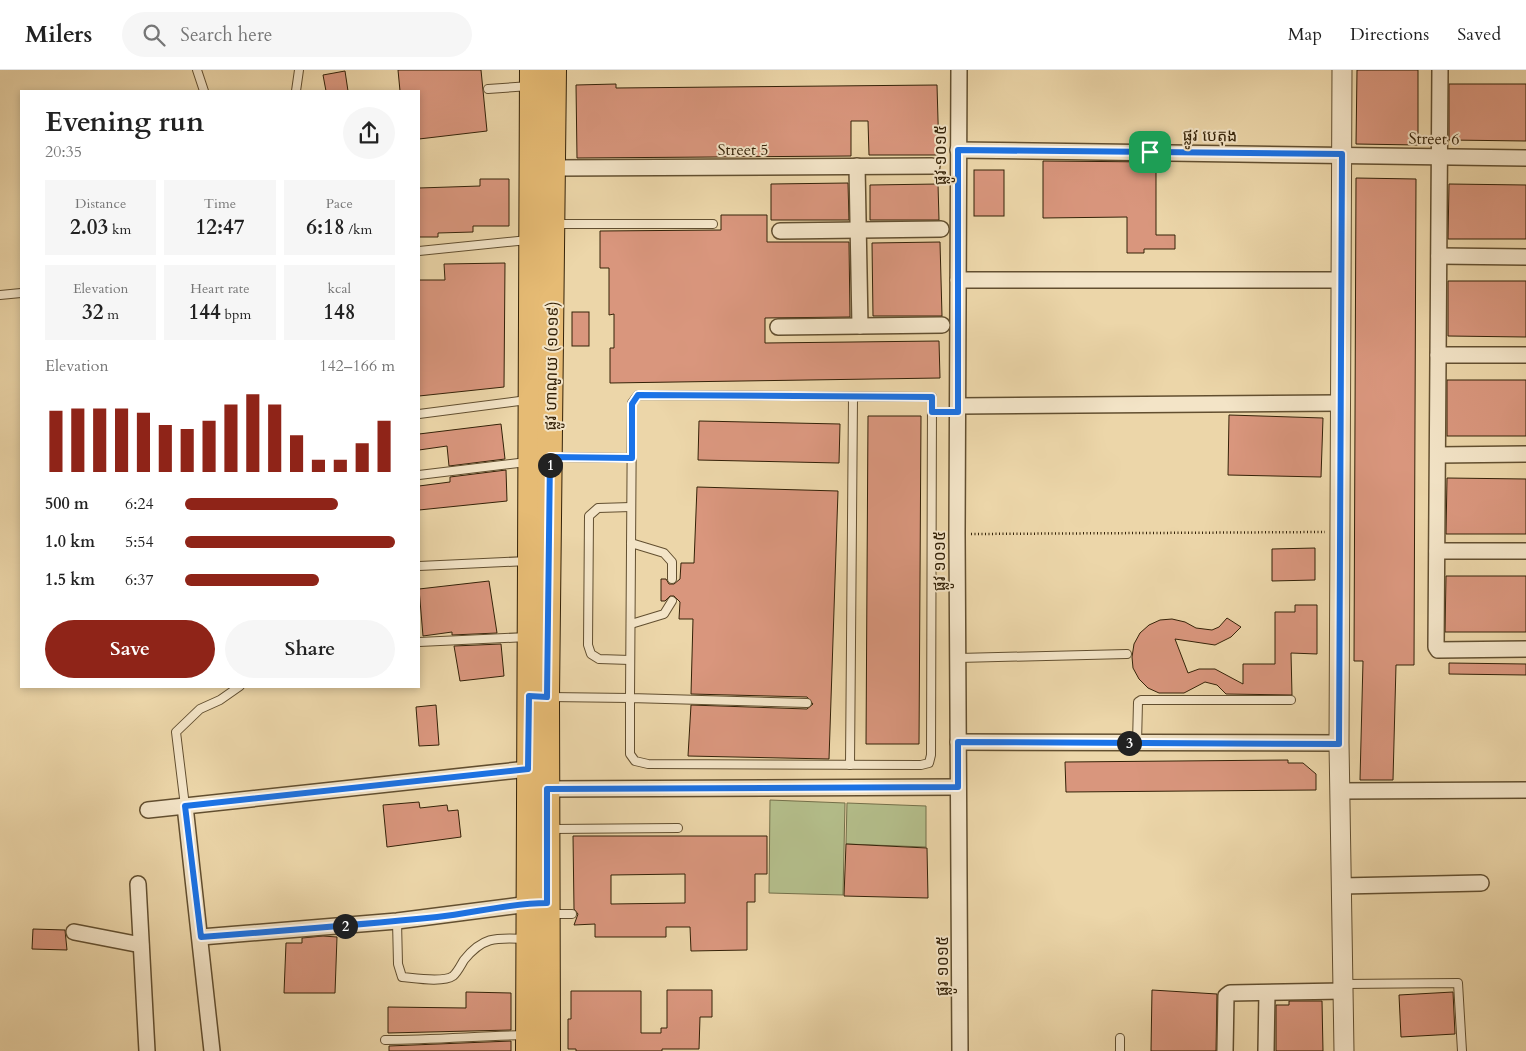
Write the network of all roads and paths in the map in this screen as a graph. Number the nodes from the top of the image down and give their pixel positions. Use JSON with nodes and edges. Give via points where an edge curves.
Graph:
{"nodes":[{"id":1,"x":197,"y":70,"type":"edge"},
{"id":2,"x":299,"y":70,"type":"edge"},
{"id":3,"x":554,"y":70,"type":"edge"},
{"id":4,"x":959,"y":70,"type":"edge"},
{"id":5,"x":1342,"y":70,"type":"edge"},
{"id":6,"x":1440,"y":70,"type":"edge"},
{"id":7,"x":532,"y":78,"type":"edge"},
{"id":8,"x":488,"y":89,"type":"dead end"},
{"id":9,"x":204,"y":90,"type":"edge"},
{"id":10,"x":296,"y":90,"type":"edge"},
{"id":11,"x":958,"y":150,"type":"junction"},
{"id":12,"x":1342,"y":154,"type":"junction"},
{"id":13,"x":1439,"y":156,"type":"junction"},
{"id":14,"x":1526,"y":158,"type":"edge"},
{"id":15,"x":857,"y":166,"type":"junction"},
{"id":16,"x":932,"y":166,"type":"dead end"},
{"id":17,"x":554,"y":168,"type":"junction"},
{"id":18,"x":553,"y":224,"type":"junction"},
{"id":19,"x":713,"y":224,"type":"dead end"},
{"id":20,"x":941,"y":229,"type":"dead end"},
{"id":21,"x":858,"y":230,"type":"junction"},
{"id":22,"x":780,"y":231,"type":"dead end"},
{"id":23,"x":532,"y":240,"type":"junction"},
{"id":24,"x":420,"y":251,"type":"edge"},
{"id":25,"x":1439,"y":256,"type":"junction"},
{"id":26,"x":1526,"y":257,"type":"edge"},
{"id":27,"x":958,"y":280,"type":"junction"},
{"id":28,"x":1342,"y":280,"type":"junction"},
{"id":29,"x":20,"y":292,"type":"edge"},
{"id":30,"x":0,"y":295,"type":"edge"},
{"id":31,"x":942,"y":325,"type":"dead end"},
{"id":32,"x":860,"y":326,"type":"junction"},
{"id":33,"x":778,"y":327,"type":"dead end"},
{"id":34,"x":1438,"y":355,"type":"junction"},
{"id":35,"x":1526,"y":355,"type":"edge"},
{"id":36,"x":854,"y":397,"type":"junction"},
{"id":37,"x":532,"y":400,"type":"junction"},
{"id":38,"x":1340,"y":403,"type":"junction"},
{"id":39,"x":958,"y":409,"type":"junction"},
{"id":40,"x":932,"y":412,"type":"junction"},
{"id":41,"x":420,"y":414,"type":"edge"},
{"id":42,"x":1526,"y":454,"type":"edge"},
{"id":43,"x":1438,"y":455,"type":"junction"},
{"id":44,"x":538,"y":458,"type":"junction"},
{"id":45,"x":632,"y":458,"type":"junction"},
{"id":46,"x":420,"y":475,"type":"edge"},
{"id":47,"x":631,"y":507,"type":"junction"},
{"id":48,"x":1339,"y":532,"type":"junction"},
{"id":49,"x":957,"y":534,"type":"junction"},
{"id":50,"x":631,"y":543,"type":"junction"},
{"id":51,"x":1437,"y":550,"type":"junction"},
{"id":52,"x":1526,"y":551,"type":"edge"},
{"id":53,"x":530,"y":560,"type":"junction"},
{"id":54,"x":420,"y":566,"type":"edge"},
{"id":55,"x":672,"y":579,"type":"dead end"},
{"id":56,"x":672,"y":601,"type":"dead end"},
{"id":57,"x":630,"y":624,"type":"junction"},
{"id":58,"x":529,"y":637,"type":"junction"},
{"id":59,"x":420,"y":642,"type":"edge"},
{"id":60,"x":1526,"y":649,"type":"edge"},
{"id":61,"x":1127,"y":654,"type":"dead end"},
{"id":62,"x":958,"y":658,"type":"junction"},
{"id":63,"x":630,"y":660,"type":"junction"},
{"id":64,"x":237,"y":688,"type":"edge"},
{"id":65,"x":538,"y":696,"type":"junction"},
{"id":66,"x":630,"y":698,"type":"junction"},
{"id":67,"x":1290,"y":700,"type":"dead end"},
{"id":68,"x":807,"y":703,"type":"dead end"},
{"id":69,"x":958,"y":742,"type":"junction"},
{"id":70,"x":1137,"y":743,"type":"junction"},
{"id":71,"x":1339,"y":744,"type":"junction"},
{"id":72,"x":850,"y":765,"type":"junction"},
{"id":73,"x":528,"y":769,"type":"junction"},
{"id":74,"x":958,"y":787,"type":"junction"},
{"id":75,"x":547,"y":789,"type":"junction"},
{"id":76,"x":1526,"y":790,"type":"edge"},
{"id":77,"x":1340,"y":791,"type":"junction"},
{"id":78,"x":185,"y":806,"type":"junction"},
{"id":79,"x":148,"y":810,"type":"dead end"},
{"id":80,"x":678,"y":828,"type":"dead end"},
{"id":81,"x":546,"y":829,"type":"junction"},
{"id":82,"x":1481,"y":883,"type":"dead end"},
{"id":83,"x":138,"y":884,"type":"dead end"},
{"id":84,"x":1342,"y":886,"type":"junction"},
{"id":85,"x":540,"y":907,"type":"junction"},
{"id":86,"x":572,"y":914,"type":"dead end"},
{"id":87,"x":397,"y":921,"type":"junction"},
{"id":88,"x":74,"y":932,"type":"dead end"},
{"id":89,"x":201,"y":937,"type":"junction"},
{"id":90,"x":527,"y":939,"type":"junction"},
{"id":91,"x":141,"y":945,"type":"junction"},
{"id":92,"x":1343,"y":988,"type":"junction"},
{"id":93,"x":1266,"y":993,"type":"junction"},
{"id":94,"x":1120,"y":1038,"type":"dead end"},
{"id":95,"x":385,"y":1040,"type":"dead end"},
{"id":96,"x":528,"y":1043,"type":"edge"},
{"id":97,"x":147,"y":1051,"type":"edge"},
{"id":98,"x":212,"y":1051,"type":"edge"},
{"id":99,"x":548,"y":1051,"type":"edge"},
{"id":100,"x":960,"y":1051,"type":"edge"},
{"id":101,"x":1120,"y":1051,"type":"edge"},
{"id":102,"x":1225,"y":1051,"type":"edge"},
{"id":103,"x":1266,"y":1051,"type":"edge"},
{"id":104,"x":1344,"y":1051,"type":"edge"},
{"id":105,"x":1462,"y":1051,"type":"edge"}],
"edges":[{"from":1,"to":9,"type":"lane"},
{"from":2,"to":10,"type":"lane"},
{"from":3,"to":17,"type":"main road","name":"ផ្លូវ ហាណូយ (១០១៩)"},
{"from":4,"to":11,"type":"street","name":"ផ្លូវ ១០១៥"},
{"from":5,"to":12,"type":"street"},
{"from":6,"to":13,"type":"street"},
{"from":7,"to":8,"type":"lane"},
{"from":7,"to":23,"type":"main road","name":"ផ្លូវ ហាណូយ (១០១៩)"},
{"from":11,"to":12,"type":"street","name":"ផ្លូវ បេតុង"},
{"from":11,"to":27,"type":"street","name":"ផ្លូវ ១០១៥"},
{"from":12,"to":13,"type":"street","name":"Street 6"},
{"from":12,"to":28,"type":"street"},
{"from":13,"to":14,"type":"street","name":"Street 6"},
{"from":13,"to":25,"type":"street"},
{"from":15,"to":16,"type":"street","name":"Street 5"},
{"from":15,"to":17,"type":"street","name":"Street 5"},
{"from":15,"to":21,"type":"street"},
{"from":17,"to":18,"type":"main road","name":"ផ្លូវ ហាណូយ (១០១៩)"},
{"from":18,"to":19,"type":"lane"},
{"from":18,"to":44,"type":"main road","name":"ផ្លូវ ហាណូយ (១០១៩)"},
{"from":20,"to":21,"type":"street"},
{"from":21,"to":22,"type":"street"},
{"from":21,"to":32,"type":"street"},
{"from":23,"to":24,"type":"lane"},
{"from":23,"to":37,"type":"main road","name":"ផ្លូវ ហាណូយ (១០១៩)"},
{"from":25,"to":26,"type":"street"},
{"from":25,"to":34,"type":"street"},
{"from":27,"to":28,"type":"street"},
{"from":27,"to":39,"type":"street","name":"ផ្លូវ ១០១៥"},
{"from":28,"to":38,"type":"street"},
{"from":29,"to":30,"type":"lane"},
{"from":31,"to":32,"type":"street"},
{"from":32,"to":33,"type":"street"},
{"from":34,"to":35,"type":"street"},
{"from":34,"to":43,"type":"street"},
{"from":36,"to":40,"type":"lane","via":[[932,397]]},
{"from":36,"to":45,"type":"lane","via":[[638,395],[632,404]]},
{"from":36,"to":72,"type":"lane"},
{"from":37,"to":41,"type":"lane"},
{"from":37,"to":44,"type":"main road","name":"ផ្លូវ ហាណូយ (១០១៩)"},
{"from":38,"to":39,"type":"street"},
{"from":38,"to":48,"type":"street"},
{"from":39,"to":40,"type":"lane"},
{"from":39,"to":49,"type":"street","name":"ផ្លូវ ១០១៥"},
{"from":40,"to":72,"type":"lane","via":[[931,755],[929,763],[921,765]]},
{"from":42,"to":43,"type":"street"},
{"from":43,"to":51,"type":"street"},
{"from":44,"to":45,"type":"lane"},
{"from":44,"to":46,"type":"lane"},
{"from":44,"to":53,"type":"main road","name":"ផ្លូវ ហាណូយ (១០១៩)"},
{"from":44,"to":65,"type":"main road","name":"ផ្លូវ ហាណូយ (១០១៩)"},
{"from":45,"to":47,"type":"lane"},
{"from":47,"to":50,"type":"lane"},
{"from":47,"to":63,"type":"lane","via":[[598,508],[589,516],[588,635],[591,654],[599,659]]},
{"from":48,"to":49,"type":"path"},
{"from":48,"to":71,"type":"street"},
{"from":49,"to":62,"type":"street","name":"ផ្លូវ ១០១៥"},
{"from":50,"to":55,"type":"lane","via":[[664,553],[672,562]]},
{"from":50,"to":57,"type":"lane"},
{"from":51,"to":52,"type":"street"},
{"from":51,"to":60,"type":"street","via":[[1436,648]]},
{"from":53,"to":54,"type":"lane"},
{"from":53,"to":58,"type":"main road","name":"ផ្លូវ ហាណូយ (១០១៩)"},
{"from":56,"to":57,"type":"lane","via":[[664,614]]},
{"from":57,"to":63,"type":"lane"},
{"from":58,"to":59,"type":"lane"},
{"from":58,"to":65,"type":"main road","name":"ផ្លូវ ហាណូយ (១០១៩)"},
{"from":61,"to":62,"type":"lane"},
{"from":62,"to":69,"type":"street","name":"ផ្លូវ ១០១៥"},
{"from":63,"to":66,"type":"lane"},
{"from":64,"to":78,"type":"lane","via":[[200,710],[176,732]]},
{"from":65,"to":66,"type":"lane"},
{"from":65,"to":73,"type":"main road","name":"ផ្លូវ ហាណូយ (១០១៩)"},
{"from":65,"to":75,"type":"main road","name":"ផ្លូវ ហាណូយ (១០១៩)"},
{"from":66,"to":68,"type":"lane"},
{"from":66,"to":72,"type":"lane","via":[[630,754],[635,761],[648,764]]},
{"from":67,"to":70,"type":"lane","via":[[1141,700],[1138,702]]},
{"from":69,"to":70,"type":"street"},
{"from":69,"to":74,"type":"street","name":"ផ្លូវ ១០១៥"},
{"from":70,"to":71,"type":"street"},
{"from":71,"to":77,"type":"street"},
{"from":73,"to":78,"type":"street"},
{"from":73,"to":85,"type":"main road","name":"ផ្លូវ ហាណូយ (១០១៩)"},
{"from":74,"to":75,"type":"street"},
{"from":74,"to":100,"type":"street","name":"ផ្លូវ ១០១៥"},
{"from":75,"to":81,"type":"main road","name":"ផ្លូវ ហាណូយ (១០១៩)"},
{"from":76,"to":77,"type":"street"},
{"from":77,"to":84,"type":"street"},
{"from":78,"to":79,"type":"street"},
{"from":78,"to":89,"type":"street"},
{"from":80,"to":81,"type":"lane"},
{"from":81,"to":85,"type":"main road","name":"ផ្លូវ ហាណូយ (១០១៩)"},
{"from":82,"to":84,"type":"street"},
{"from":83,"to":91,"type":"street"},
{"from":84,"to":92,"type":"street"},
{"from":85,"to":86,"type":"lane"},
{"from":85,"to":87,"type":"street"},
{"from":85,"to":90,"type":"main road","name":"ផ្លូវ ហាណូយ (១០១៩)"},
{"from":85,"to":99,"type":"main road","name":"ផ្លូវ ហាណូយ (១០១៩)"},
{"from":87,"to":89,"type":"street"},
{"from":87,"to":90,"type":"lane","via":[[398,964],[402,977],[443,979],[453,976],[474,949],[484,942],[493,938]]},
{"from":88,"to":91,"type":"street"},
{"from":89,"to":98,"type":"street"},
{"from":90,"to":96,"type":"main road","name":"ផ្លូវ ហាណូយ (១០១៩)"},
{"from":91,"to":97,"type":"street"},
{"from":92,"to":93,"type":"street"},
{"from":92,"to":104,"type":"street"},
{"from":92,"to":105,"type":"lane","via":[[1458,983]]},
{"from":93,"to":102,"type":"street","via":[[1236,992],[1226,996]]},
{"from":93,"to":103,"type":"street"},
{"from":94,"to":101,"type":"lane"},
{"from":95,"to":96,"type":"lane","via":[[448,1040],[467,1036]]}]}
